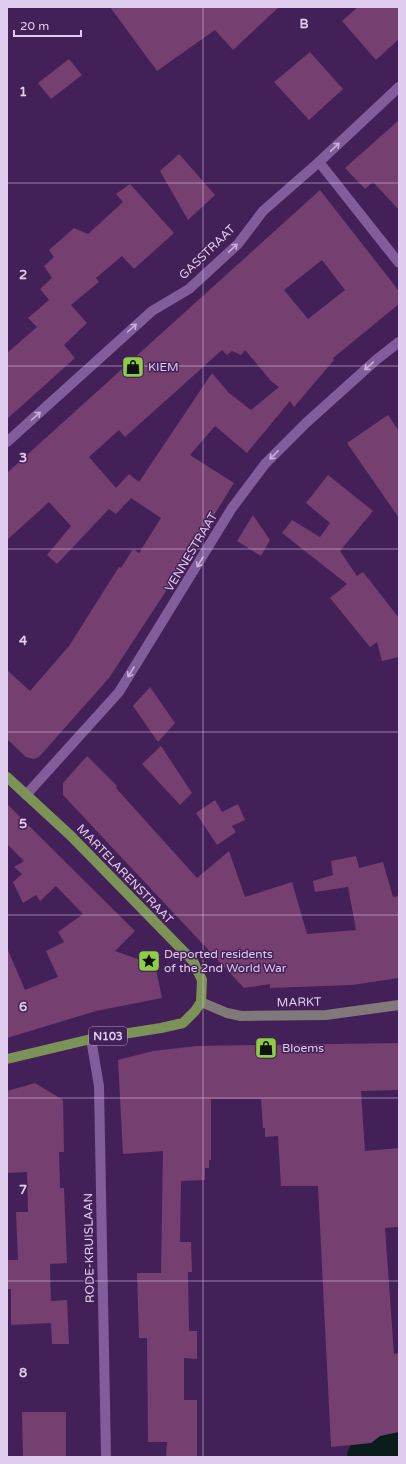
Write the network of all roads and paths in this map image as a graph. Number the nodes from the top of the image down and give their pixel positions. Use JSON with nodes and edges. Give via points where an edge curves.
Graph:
{"nodes":[{"id":1,"x":399,"y":87,"type":"edge"},
{"id":2,"x":319,"y":162,"type":"junction"},
{"id":3,"x":399,"y":263,"type":"edge"},
{"id":4,"x":399,"y":342,"type":"edge"},
{"id":5,"x":7,"y":442,"type":"edge"},
{"id":6,"x":7,"y":777,"type":"edge"},
{"id":7,"x":26,"y":795,"type":"junction"},
{"id":8,"x":201,"y":1002,"type":"junction"},
{"id":9,"x":399,"y":1005,"type":"edge"},
{"id":10,"x":91,"y":1039,"type":"junction"},
{"id":11,"x":7,"y":1059,"type":"edge"},
{"id":12,"x":106,"y":1457,"type":"edge"}],
"edges":[{"from":2,"to":1,"type":"street","name":"GASSTRAAT","one_way":true},
{"from":2,"to":3,"type":"street"},
{"from":5,"to":2,"type":"street","name":"GASSTRAAT","one_way":true,"via":[[152,311],[189,289],[238,244],[263,210]]},
{"from":4,"to":7,"type":"street","name":"VENNESTRAAT","one_way":true,"via":[[312,418],[265,464],[232,508],[119,692]]},
{"from":6,"to":7,"type":"main road","name":"MARTELARENSTRAAT"},
{"from":7,"to":8,"type":"main road","name":"MARTELARENSTRAAT","via":[[71,836],[193,961],[202,980]]},
{"from":8,"to":9,"type":"street","name":"MARKT","via":[[241,1016],[326,1015]]},
{"from":8,"to":10,"type":"main road","number":"N103","via":[[183,1023]]},
{"from":10,"to":11,"type":"main road","number":"N103"},
{"from":10,"to":12,"type":"street","name":"RODE-KRUISLAAN","via":[[99,1086]]}]}
